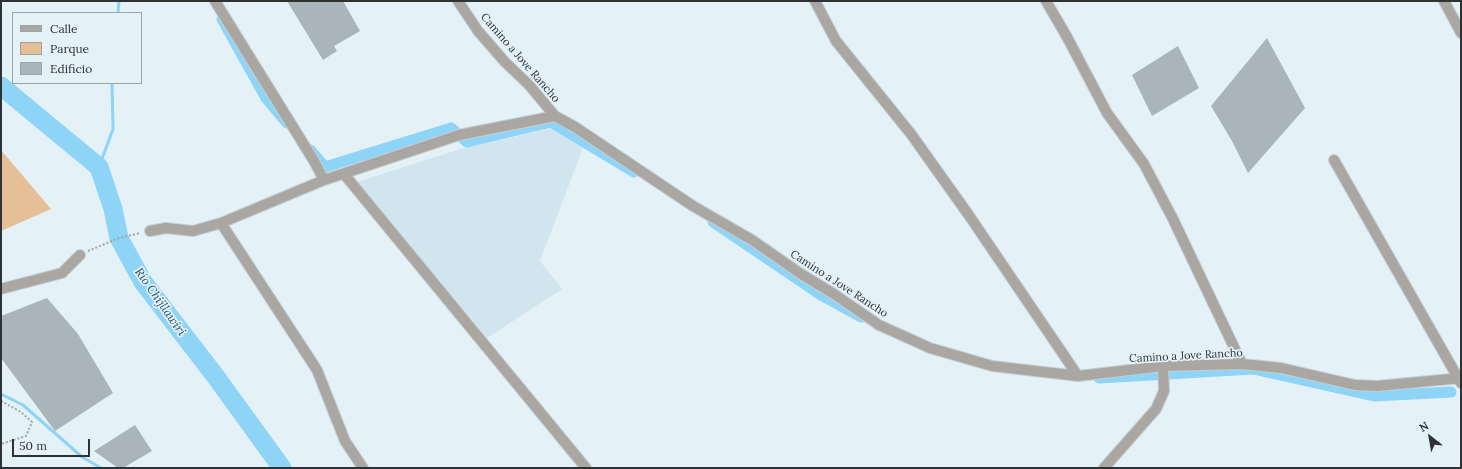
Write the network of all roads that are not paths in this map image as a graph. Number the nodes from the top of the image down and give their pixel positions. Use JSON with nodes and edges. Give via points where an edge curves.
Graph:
{"nodes":[{"id":1,"x":215,"y":1,"type":"edge"},
{"id":2,"x":458,"y":1,"type":"edge"},
{"id":3,"x":815,"y":1,"type":"edge"},
{"id":4,"x":1046,"y":1,"type":"edge"},
{"id":5,"x":1444,"y":1,"type":"edge"},
{"id":6,"x":1461,"y":33,"type":"edge"},
{"id":7,"x":555,"y":116,"type":"junction"},
{"id":8,"x":1334,"y":160,"type":"dead end"},
{"id":9,"x":344,"y":174,"type":"junction"},
{"id":10,"x":324,"y":180,"type":"junction"},
{"id":11,"x":221,"y":223,"type":"junction"},
{"id":12,"x":150,"y":231,"type":"road end"},
{"id":13,"x":80,"y":255,"type":"road end"},
{"id":14,"x":1,"y":289,"type":"edge"},
{"id":15,"x":1242,"y":364,"type":"junction"},
{"id":16,"x":1162,"y":366,"type":"junction"},
{"id":17,"x":1078,"y":376,"type":"junction"},
{"id":18,"x":1460,"y":380,"type":"edge"},
{"id":19,"x":363,"y":468,"type":"edge"},
{"id":20,"x":586,"y":468,"type":"edge"},
{"id":21,"x":1104,"y":468,"type":"edge"}],
"edges":[{"from":1,"to":10,"type":"street"},
{"from":2,"to":7,"type":"street","name":"Camino a Jove Rancho","via":[[478,31],[504,61],[530,85]]},
{"from":3,"to":17,"type":"street","via":[[836,41],[911,134]]},
{"from":4,"to":15,"type":"street","via":[[1108,114],[1144,164]]},
{"from":5,"to":6,"type":"street"},
{"from":7,"to":9,"type":"street","via":[[459,135]]},
{"from":7,"to":17,"type":"street","name":"Camino a Jove Rancho","via":[[693,206],[752,240],[878,326],[930,348],[992,366]]},
{"from":8,"to":18,"type":"street"},
{"from":9,"to":10,"type":"street"},
{"from":9,"to":20,"type":"street"},
{"from":10,"to":11,"type":"street"},
{"from":11,"to":12,"type":"street","via":[[193,231],[166,228]]},
{"from":11,"to":19,"type":"street","via":[[317,370],[345,442]]},
{"from":13,"to":14,"type":"street","via":[[62,273]]},
{"from":15,"to":16,"type":"street","name":"Camino a Jove Rancho"},
{"from":15,"to":18,"type":"street","name":"Camino a Jove Rancho","via":[[1281,368],[1355,385],[1377,386]]},
{"from":16,"to":17,"type":"street","name":"Camino a Jove Rancho"},
{"from":16,"to":21,"type":"street","via":[[1164,391],[1156,409]]}]}
